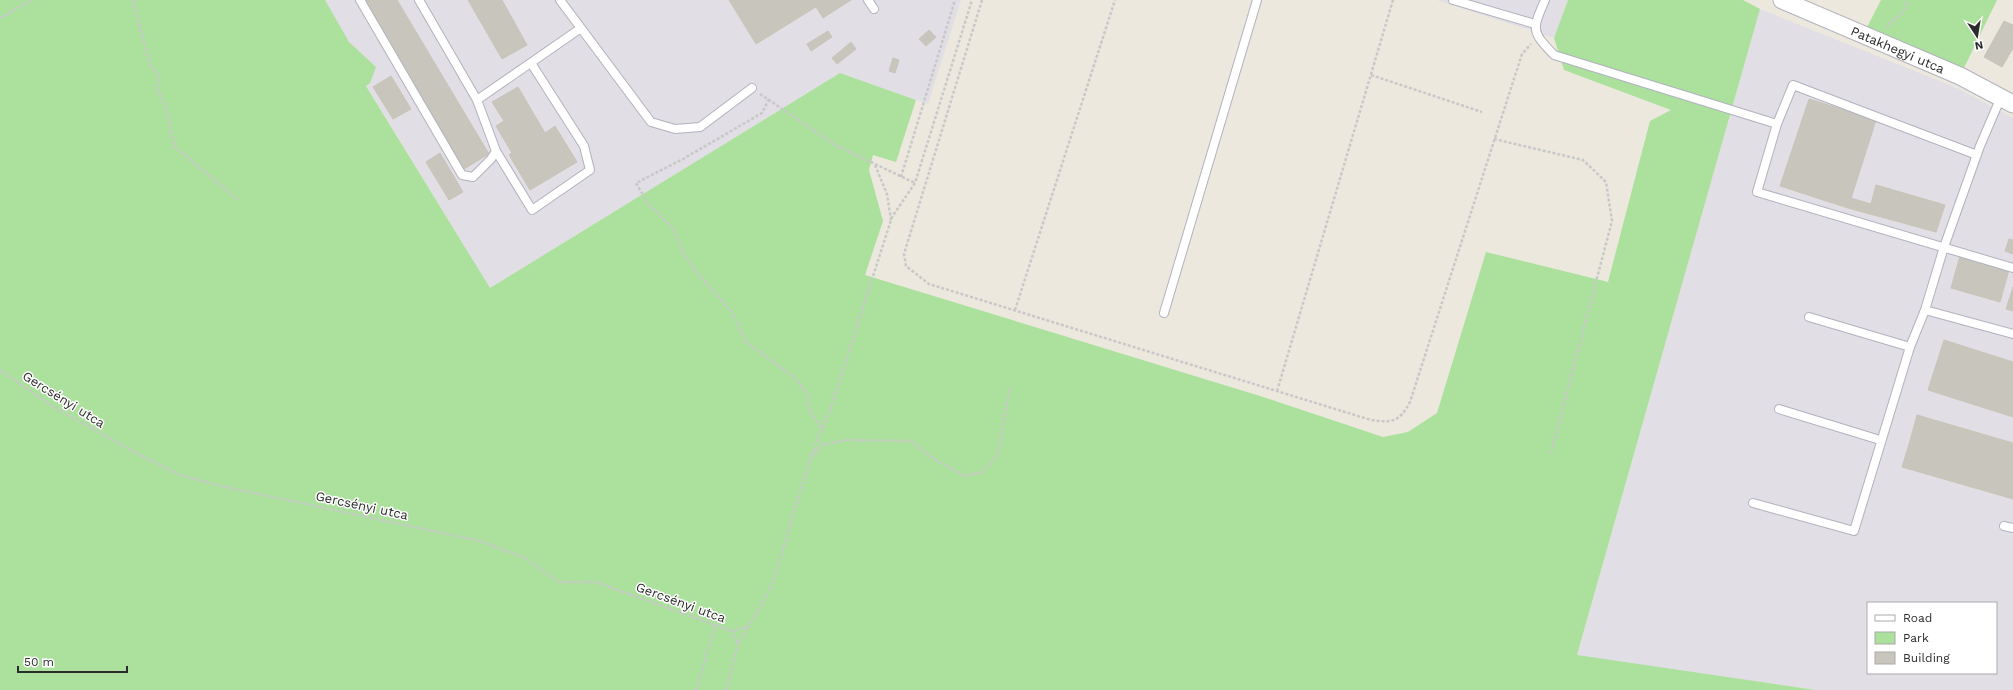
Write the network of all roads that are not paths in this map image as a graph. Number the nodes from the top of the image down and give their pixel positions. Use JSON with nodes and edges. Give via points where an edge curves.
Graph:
{"nodes":[{"id":1,"x":360,"y":0,"type":"edge"},
{"id":2,"x":419,"y":0,"type":"edge"},
{"id":3,"x":560,"y":0,"type":"edge"},
{"id":4,"x":868,"y":0,"type":"edge"},
{"id":5,"x":1257,"y":0,"type":"edge"},
{"id":6,"x":1456,"y":0,"type":"edge"},
{"id":7,"x":1546,"y":0,"type":"edge"},
{"id":8,"x":1782,"y":0,"type":"edge"},
{"id":9,"x":874,"y":9,"type":"dead end"},
{"id":10,"x":1535,"y":24,"type":"junction"},
{"id":11,"x":581,"y":28,"type":"junction"},
{"id":12,"x":531,"y":63,"type":"junction"},
{"id":13,"x":752,"y":88,"type":"road end"},
{"id":14,"x":477,"y":100,"type":"junction"},
{"id":15,"x":2009,"y":100,"type":"edge"},
{"id":16,"x":1777,"y":124,"type":"junction"},
{"id":17,"x":496,"y":151,"type":"junction"},
{"id":18,"x":1977,"y":155,"type":"junction"},
{"id":19,"x":1944,"y":247,"type":"junction"},
{"id":20,"x":2013,"y":268,"type":"edge"},
{"id":21,"x":1925,"y":310,"type":"junction"},
{"id":22,"x":1164,"y":313,"type":"dead end"},
{"id":23,"x":1809,"y":317,"type":"dead end"},
{"id":24,"x":2013,"y":334,"type":"edge"},
{"id":25,"x":1910,"y":347,"type":"junction"},
{"id":26,"x":1779,"y":409,"type":"dead end"},
{"id":27,"x":1880,"y":440,"type":"junction"},
{"id":28,"x":1754,"y":503,"type":"dead end"},
{"id":29,"x":2004,"y":526,"type":"dead end"},
{"id":30,"x":2013,"y":528,"type":"edge"}],
"edges":[{"from":1,"to":17,"type":"lane","via":[[462,175],[473,177],[492,160]]},
{"from":2,"to":14,"type":"lane"},
{"from":3,"to":11,"type":"lane"},
{"from":4,"to":9,"type":"lane"},
{"from":5,"to":22,"type":"lane"},
{"from":6,"to":10,"type":"lane"},
{"from":7,"to":10,"type":"lane"},
{"from":8,"to":15,"type":"street","name":"Patakhegyi utca","via":[[1960,76]]},
{"from":10,"to":16,"type":"lane","via":[[1537,37],[1554,55]]},
{"from":11,"to":12,"type":"lane"},
{"from":11,"to":13,"type":"lane","via":[[651,122],[675,128],[700,127]]},
{"from":12,"to":14,"type":"lane"},
{"from":12,"to":17,"type":"lane","via":[[584,146],[590,170],[532,210]]},
{"from":14,"to":17,"type":"lane"},
{"from":15,"to":18,"type":"lane"},
{"from":16,"to":18,"type":"lane","via":[[1793,85]]},
{"from":16,"to":19,"type":"lane","via":[[1757,192]]},
{"from":18,"to":19,"type":"lane"},
{"from":19,"to":20,"type":"lane"},
{"from":19,"to":21,"type":"lane"},
{"from":21,"to":24,"type":"lane"},
{"from":21,"to":25,"type":"lane"},
{"from":23,"to":25,"type":"lane"},
{"from":25,"to":27,"type":"lane"},
{"from":26,"to":27,"type":"lane"},
{"from":27,"to":28,"type":"lane","via":[[1854,531]]},
{"from":29,"to":30,"type":"lane"}]}
